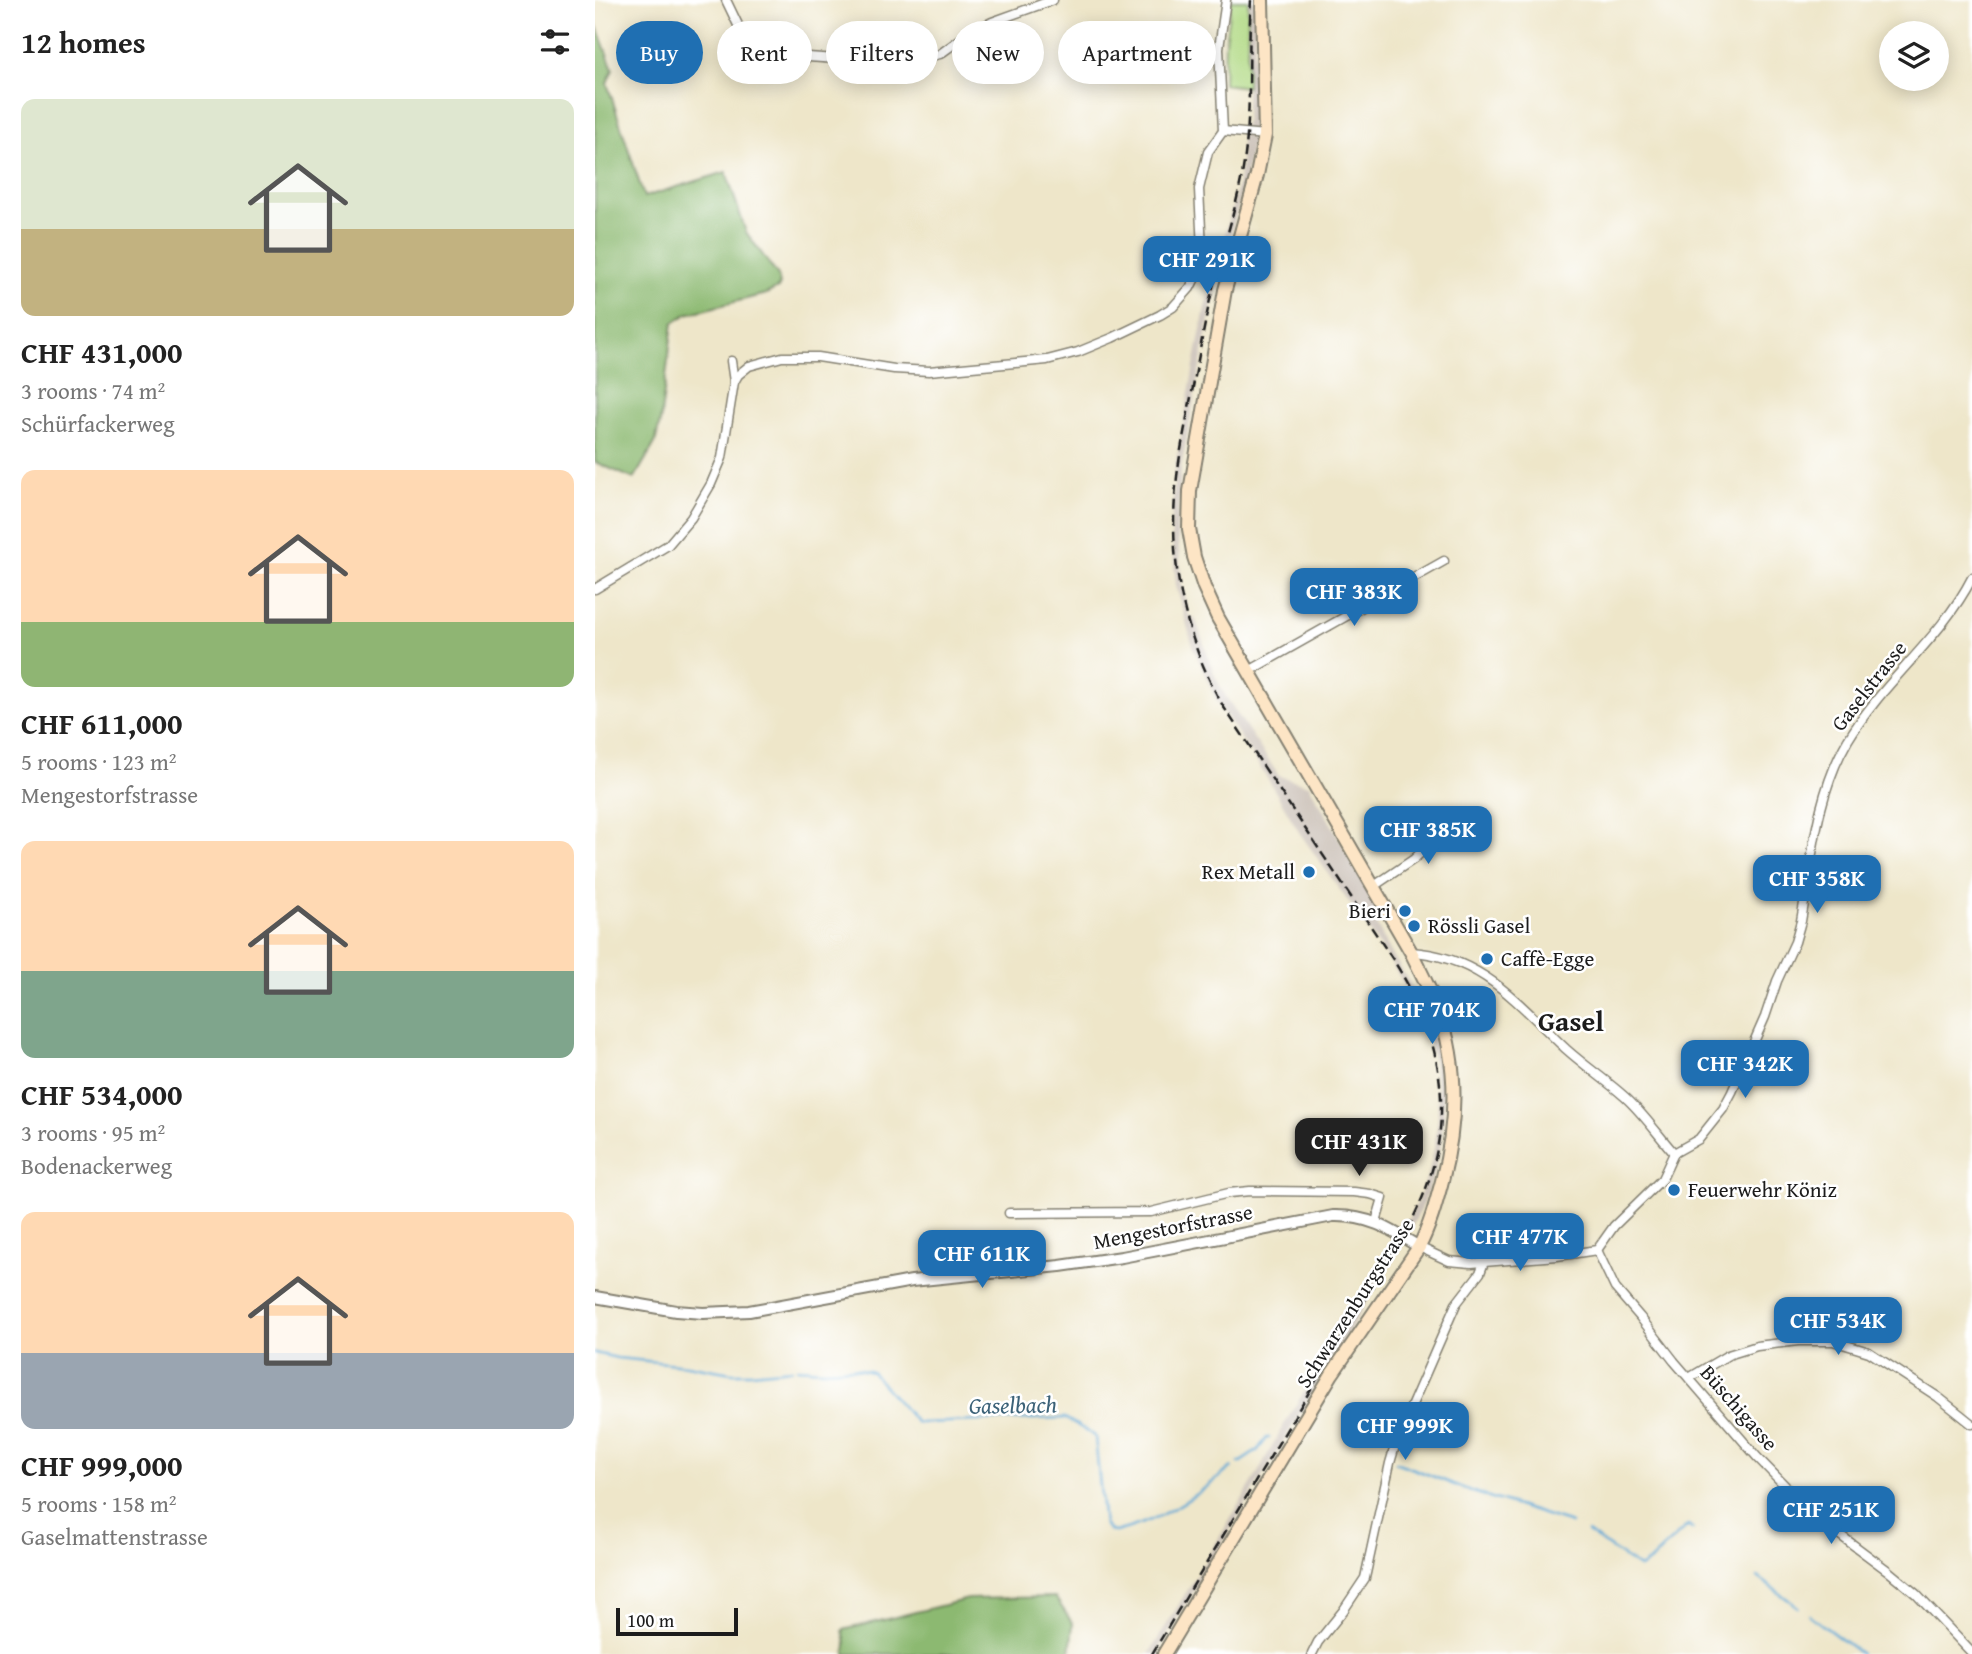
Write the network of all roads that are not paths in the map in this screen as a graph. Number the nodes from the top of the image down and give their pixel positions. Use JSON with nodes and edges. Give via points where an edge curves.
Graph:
{"nodes":[{"id":1,"x":726,"y":0,"type":"edge"},
{"id":2,"x":1053,"y":0,"type":"edge"},
{"id":3,"x":1226,"y":0,"type":"edge"},
{"id":4,"x":1262,"y":0,"type":"edge"},
{"id":5,"x":1223,"y":131,"type":"junction"},
{"id":6,"x":1265,"y":135,"type":"junction"},
{"id":7,"x":749,"y":366,"type":"junction"},
{"id":8,"x":734,"y":382,"type":"junction"},
{"id":9,"x":1444,"y":561,"type":"dead end"},
{"id":10,"x":1972,"y":578,"type":"edge"},
{"id":11,"x":595,"y":589,"type":"edge"},
{"id":12,"x":1249,"y":671,"type":"junction"},
{"id":13,"x":1459,"y":817,"type":"dead end"},
{"id":14,"x":1374,"y":886,"type":"junction"},
{"id":15,"x":1411,"y":952,"type":"junction"},
{"id":16,"x":1674,"y":1153,"type":"junction"},
{"id":17,"x":1009,"y":1213,"type":"dead end"},
{"id":18,"x":1376,"y":1222,"type":"junction"},
{"id":19,"x":1419,"y":1247,"type":"junction"},
{"id":20,"x":1597,"y":1250,"type":"junction"},
{"id":21,"x":1484,"y":1262,"type":"junction"},
{"id":22,"x":595,"y":1297,"type":"edge"},
{"id":23,"x":1689,"y":1378,"type":"junction"},
{"id":24,"x":1972,"y":1424,"type":"edge"},
{"id":25,"x":1972,"y":1653,"type":"edge"},
{"id":26,"x":1164,"y":1654,"type":"edge"},
{"id":27,"x":1311,"y":1654,"type":"edge"}],
"edges":[{"from":1,"to":2,"type":"street","via":[[750,50],[897,61],[940,54],[983,26]]},
{"from":3,"to":5,"type":"street","via":[[1219,48]]},
{"from":4,"to":6,"type":"main road","name":"Schwarzenburgstrasse"},
{"from":5,"to":6,"type":"street"},
{"from":5,"to":7,"type":"street","via":[[1208,152],[1199,189],[1202,256],[1198,274],[1177,303],[1143,324],[1078,352],[1024,363],[920,371],[800,356]]},
{"from":6,"to":12,"type":"main road","name":"Schwarzenburgstrasse","via":[[1225,290],[1189,505],[1198,572]]},
{"from":7,"to":8,"type":"street"},
{"from":7,"to":8,"type":"street","via":[[731,361]]},
{"from":8,"to":11,"type":"street","via":[[722,458],[691,518],[668,545]]},
{"from":9,"to":12,"type":"street"},
{"from":10,"to":16,"type":"street","name":"Gaselstrasse","via":[[1948,617],[1869,710],[1836,763],[1825,791],[1801,921],[1765,1017],[1723,1109],[1699,1139]]},
{"from":12,"to":14,"type":"main road","name":"Schwarzenburgstrasse"},
{"from":13,"to":14,"type":"street","via":[[1414,859]]},
{"from":14,"to":15,"type":"main road","name":"Schwarzenburgstrasse"},
{"from":15,"to":16,"type":"street","via":[[1451,960],[1491,980],[1628,1100]]},
{"from":15,"to":19,"type":"main road","name":"Schwarzenburgstrasse","via":[[1443,1024],[1454,1092],[1446,1164]]},
{"from":16,"to":20,"type":"street","name":"Gaselstrasse","via":[[1662,1179],[1614,1226]]},
{"from":17,"to":18,"type":"street","via":[[1151,1212],[1237,1191],[1329,1191],[1383,1198]]},
{"from":18,"to":19,"type":"street","name":"Mengestorfstrasse"},
{"from":18,"to":22,"type":"street","name":"Mengestorfstrasse","via":[[1333,1216],[1112,1259],[912,1281],[749,1311],[676,1311]]},
{"from":19,"to":21,"type":"street","via":[[1453,1262]]},
{"from":19,"to":26,"type":"main road","name":"Schwarzenburgstrasse","via":[[1332,1374]]},
{"from":20,"to":21,"type":"street"},
{"from":20,"to":23,"type":"street","name":"Büschigasse","via":[[1615,1288]]},
{"from":21,"to":27,"type":"street","via":[[1456,1304],[1397,1439],[1364,1578]]},
{"from":23,"to":24,"type":"street","via":[[1728,1355],[1757,1346],[1833,1341],[1869,1352]]},
{"from":23,"to":25,"type":"street","name":"Büschigasse","via":[[1788,1489],[1916,1594]]}]}
